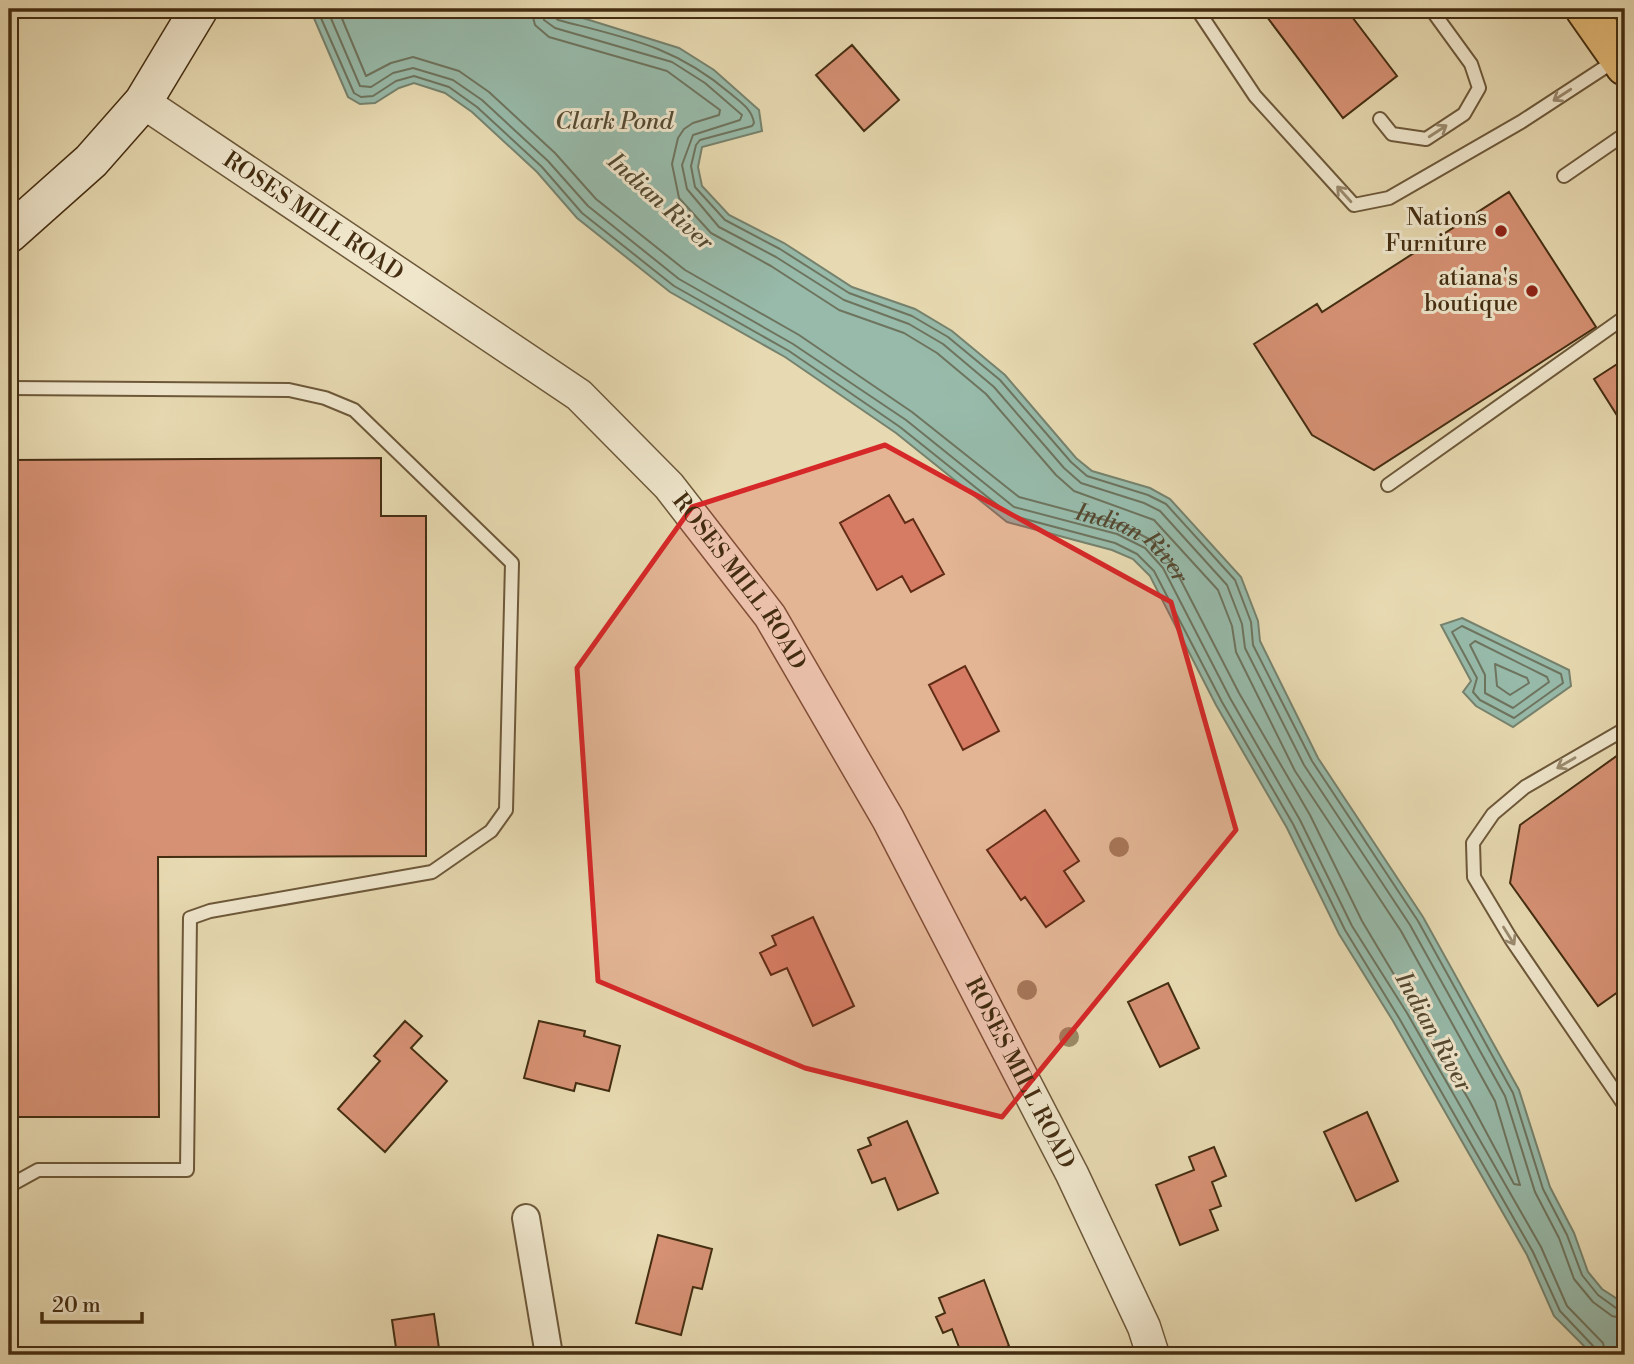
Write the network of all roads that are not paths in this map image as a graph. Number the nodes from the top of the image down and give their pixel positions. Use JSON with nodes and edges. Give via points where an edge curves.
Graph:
{"nodes":[{"id":1,"x":199,"y":9,"type":"edge"},
{"id":2,"x":1197,"y":9,"type":"edge"},
{"id":3,"x":1431,"y":9,"type":"edge"},
{"id":4,"x":1585,"y":9,"type":"edge"},
{"id":5,"x":1622,"y":62,"type":"edge"},
{"id":6,"x":143,"y":102,"type":"junction"},
{"id":7,"x":1380,"y":119,"type":"dead end"},
{"id":8,"x":1625,"y":134,"type":"edge"},
{"id":9,"x":1564,"y":176,"type":"dead end"},
{"id":10,"x":9,"y":234,"type":"edge"},
{"id":11,"x":1625,"y":317,"type":"edge"},
{"id":12,"x":9,"y":388,"type":"edge"},
{"id":13,"x":1388,"y":485,"type":"dead end"},
{"id":14,"x":1625,"y":729,"type":"edge"},
{"id":15,"x":1625,"y":1106,"type":"edge"},
{"id":16,"x":9,"y":1186,"type":"edge"},
{"id":17,"x":526,"y":1218,"type":"dead end"},
{"id":18,"x":548,"y":1355,"type":"edge"},
{"id":19,"x":1153,"y":1355,"type":"edge"}],
"edges":[{"from":1,"to":6,"type":"main road"},
{"from":5,"to":2,"type":"lane","one_way":true,"via":[[1389,198],[1354,205],[1255,96]]},
{"from":7,"to":3,"type":"lane","one_way":true,"via":[[1392,134],[1426,139],[1464,114],[1479,88],[1471,64]]},
{"from":4,"to":5,"type":"main road"},
{"from":6,"to":10,"type":"main road","via":[[91,161]]},
{"from":6,"to":19,"type":"street","name":"ROSES MILL ROAD","via":[[579,395],[669,486],[770,616],[888,819],[1072,1174]]},
{"from":8,"to":9,"type":"lane"},
{"from":11,"to":13,"type":"lane"},
{"from":12,"to":16,"type":"lane","via":[[289,390],[325,398],[354,410],[512,564],[506,810],[491,831],[432,872],[190,918],[187,1171],[38,1170]]},
{"from":14,"to":15,"type":"lane","one_way":true,"via":[[1525,786],[1493,814],[1473,843],[1474,877]]},
{"from":17,"to":18,"type":"street"}]}
